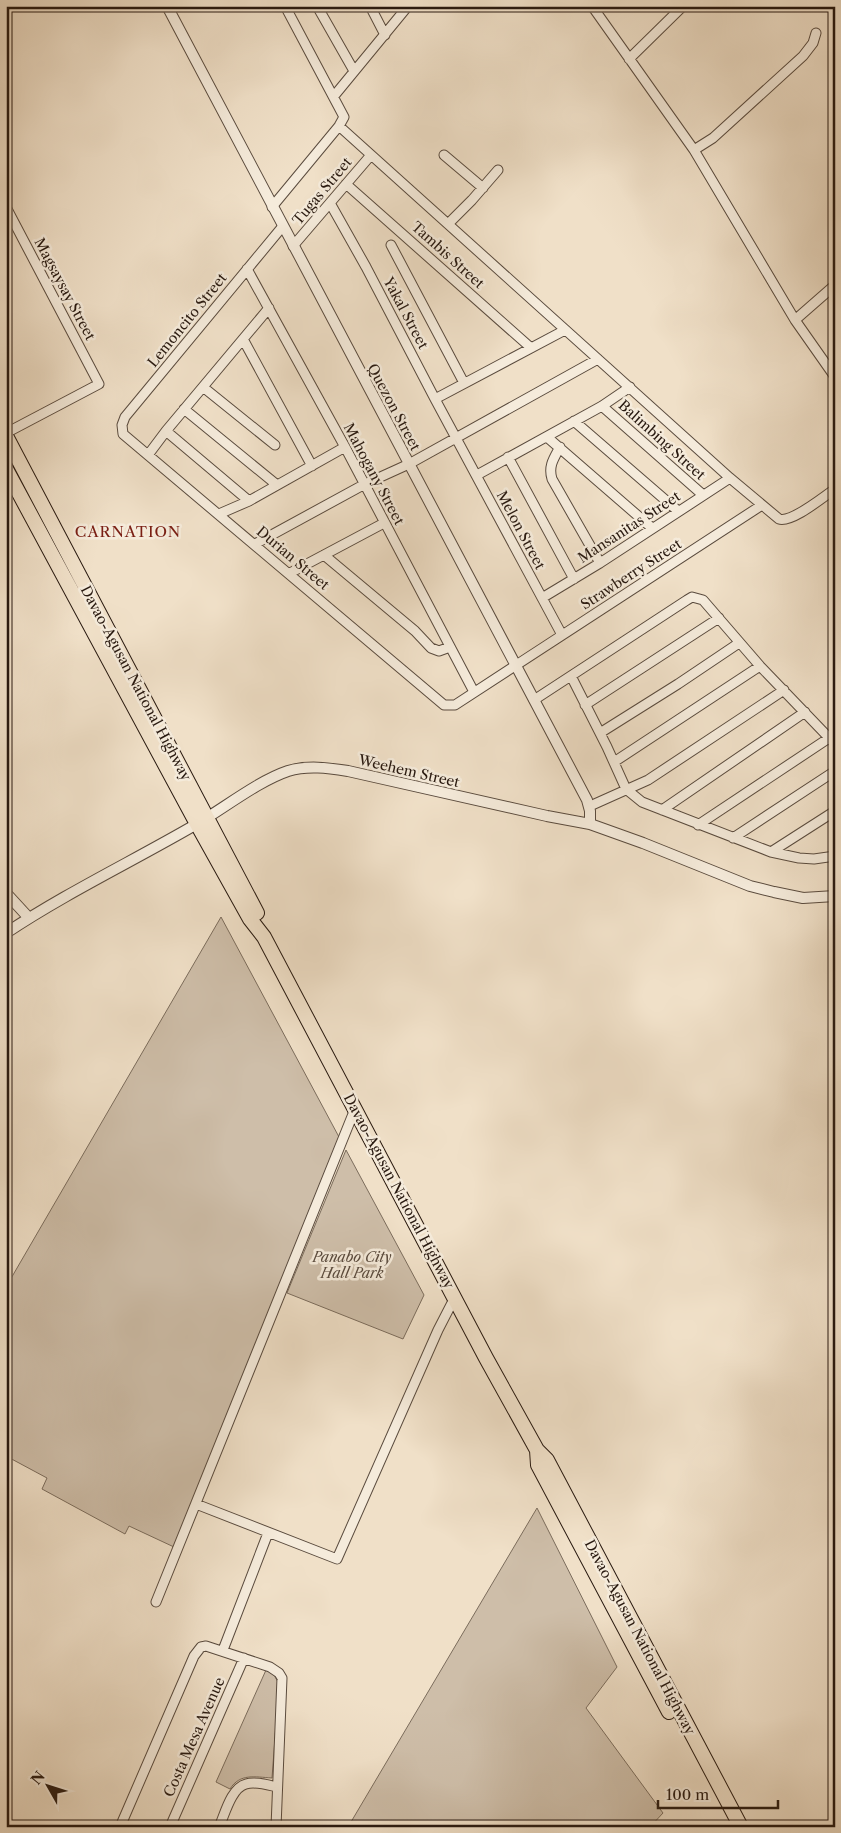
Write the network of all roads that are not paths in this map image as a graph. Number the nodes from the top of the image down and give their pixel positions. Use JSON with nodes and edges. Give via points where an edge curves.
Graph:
{"nodes":[{"id":1,"x":166,"y":6,"type":"edge"},
{"id":2,"x":285,"y":6,"type":"edge"},
{"id":3,"x":317,"y":6,"type":"edge"},
{"id":4,"x":370,"y":6,"type":"edge"},
{"id":5,"x":408,"y":6,"type":"edge"},
{"id":6,"x":592,"y":6,"type":"edge"},
{"id":7,"x":683,"y":6,"type":"edge"},
{"id":8,"x":816,"y":33,"type":"dead end"},
{"id":9,"x":385,"y":35,"type":"junction"},
{"id":10,"x":629,"y":59,"type":"junction"},
{"id":11,"x":354,"y":71,"type":"junction"},
{"id":12,"x":334,"y":96,"type":"junction"},
{"id":13,"x":339,"y":126,"type":"junction"},
{"id":14,"x":694,"y":150,"type":"junction"},
{"id":15,"x":371,"y":155,"type":"junction"},
{"id":16,"x":444,"y":155,"type":"dead end"},
{"id":17,"x":498,"y":170,"type":"dead end"},
{"id":18,"x":346,"y":184,"type":"junction"},
{"id":19,"x":483,"y":188,"type":"junction"},
{"id":20,"x":330,"y":203,"type":"junction"},
{"id":21,"x":272,"y":207,"type":"junction"},
{"id":22,"x":6,"y":208,"type":"edge"},
{"id":23,"x":448,"y":224,"type":"junction"},
{"id":24,"x":283,"y":226,"type":"junction"},
{"id":25,"x":391,"y":244,"type":"dead end"},
{"id":26,"x":294,"y":246,"type":"junction"},
{"id":27,"x":247,"y":269,"type":"junction"},
{"id":28,"x":835,"y":285,"type":"edge"},
{"id":29,"x":269,"y":308,"type":"junction"},
{"id":30,"x":795,"y":320,"type":"junction"},
{"id":31,"x":566,"y":330,"type":"junction"},
{"id":32,"x":243,"y":339,"type":"junction"},
{"id":33,"x":530,"y":347,"type":"junction"},
{"id":34,"x":598,"y":358,"type":"junction"},
{"id":35,"x":835,"y":378,"type":"edge"},
{"id":36,"x":464,"y":383,"type":"junction"},
{"id":37,"x":203,"y":387,"type":"junction"},
{"id":38,"x":630,"y":387,"type":"junction"},
{"id":39,"x":435,"y":399,"type":"junction"},
{"id":40,"x":602,"y":406,"type":"junction"},
{"id":41,"x":184,"y":409,"type":"junction"},
{"id":42,"x":574,"y":421,"type":"junction"},
{"id":43,"x":166,"y":431,"type":"junction"},
{"id":44,"x":6,"y":434,"type":"edge"},
{"id":45,"x":123,"y":434,"type":"joint"},
{"id":46,"x":456,"y":437,"type":"junction"},
{"id":47,"x":547,"y":437,"type":"junction"},
{"id":48,"x":275,"y":445,"type":"dead end"},
{"id":49,"x":345,"y":447,"type":"junction"},
{"id":50,"x":560,"y":447,"type":"junction"},
{"id":51,"x":148,"y":454,"type":"junction"},
{"id":52,"x":508,"y":457,"type":"junction"},
{"id":53,"x":408,"y":464,"type":"junction"},
{"id":54,"x":312,"y":466,"type":"junction"},
{"id":55,"x":6,"y":468,"type":"edge"},
{"id":56,"x":476,"y":476,"type":"junction"},
{"id":57,"x":730,"y":478,"type":"junction"},
{"id":58,"x":364,"y":484,"type":"junction"},
{"id":59,"x":277,"y":485,"type":"junction"},
{"id":60,"x":835,"y":489,"type":"edge"},
{"id":61,"x":703,"y":495,"type":"junction"},
{"id":62,"x":249,"y":501,"type":"junction"},
{"id":63,"x":762,"y":505,"type":"junction"},
{"id":64,"x":43,"y":506,"type":"junction"},
{"id":65,"x":678,"y":511,"type":"junction"},
{"id":66,"x":30,"y":513,"type":"junction"},
{"id":67,"x":219,"y":514,"type":"junction"},
{"id":68,"x":384,"y":523,"type":"junction"},
{"id":69,"x":652,"y":528,"type":"junction"},
{"id":70,"x":255,"y":544,"type":"junction"},
{"id":71,"x":324,"y":555,"type":"junction"},
{"id":72,"x":600,"y":563,"type":"junction"},
{"id":73,"x":290,"y":573,"type":"junction"},
{"id":74,"x":574,"y":579,"type":"junction"},
{"id":75,"x":542,"y":598,"type":"junction"},
{"id":76,"x":719,"y":618,"type":"junction"},
{"id":77,"x":562,"y":635,"type":"junction"},
{"id":78,"x":739,"y":643,"type":"junction"},
{"id":79,"x":450,"y":647,"type":"junction"},
{"id":80,"x":516,"y":666,"type":"junction"},
{"id":81,"x":760,"y":666,"type":"junction"},
{"id":82,"x":571,"y":676,"type":"junction"},
{"id":83,"x":784,"y":690,"type":"junction"},
{"id":84,"x":474,"y":692,"type":"junction"},
{"id":85,"x":534,"y":700,"type":"junction"},
{"id":86,"x":444,"y":705,"type":"joint"},
{"id":87,"x":585,"y":705,"type":"junction"},
{"id":88,"x":806,"y":712,"type":"junction"},
{"id":89,"x":600,"y":733,"type":"junction"},
{"id":90,"x":832,"y":741,"type":"edge"},
{"id":91,"x":614,"y":762,"type":"junction"},
{"id":92,"x":835,"y":771,"type":"edge"},
{"id":93,"x":626,"y":789,"type":"junction"},
{"id":94,"x":590,"y":806,"type":"junction"},
{"id":95,"x":662,"y":810,"type":"junction"},
{"id":96,"x":835,"y":810,"type":"edge"},
{"id":97,"x":202,"y":820,"type":"junction"},
{"id":98,"x":590,"y":824,"type":"junction"},
{"id":99,"x":698,"y":825,"type":"junction"},
{"id":100,"x":733,"y":838,"type":"junction"},
{"id":101,"x":771,"y":852,"type":"junction"},
{"id":102,"x":835,"y":856,"type":"edge"},
{"id":103,"x":6,"y":893,"type":"edge"},
{"id":104,"x":835,"y":896,"type":"edge"},
{"id":105,"x":29,"y":918,"type":"junction"},
{"id":106,"x":6,"y":933,"type":"edge"},
{"id":107,"x":355,"y":1109,"type":"junction"},
{"id":108,"x":455,"y":1297,"type":"junction"},
{"id":109,"x":196,"y":1504,"type":"junction"},
{"id":110,"x":268,"y":1533,"type":"junction"},
{"id":111,"x":156,"y":1602,"type":"dead end"},
{"id":112,"x":222,"y":1650,"type":"junction"},
{"id":113,"x":244,"y":1658,"type":"junction"},
{"id":114,"x":648,"y":1664,"type":"junction"},
{"id":115,"x":278,"y":1787,"type":"junction"},
{"id":116,"x":120,"y":1827,"type":"edge"},
{"id":117,"x":170,"y":1827,"type":"edge"},
{"id":118,"x":219,"y":1827,"type":"edge"},
{"id":119,"x":276,"y":1827,"type":"edge"},
{"id":120,"x":731,"y":1827,"type":"edge"},
{"id":121,"x":741,"y":1827,"type":"edge"}],
"edges":[{"from":1,"to":21,"type":"street","name":"Quezon Street"},
{"from":2,"to":12,"type":"street"},
{"from":3,"to":11,"type":"street"},
{"from":4,"to":9,"type":"street"},
{"from":5,"to":9,"type":"street"},
{"from":6,"to":10,"type":"street"},
{"from":7,"to":10,"type":"street"},
{"from":8,"to":14,"type":"street","via":[[803,56],[713,138]]},
{"from":9,"to":11,"type":"street"},
{"from":10,"to":14,"type":"street"},
{"from":11,"to":12,"type":"street"},
{"from":12,"to":13,"type":"street","via":[[344,117]]},
{"from":13,"to":15,"type":"street"},
{"from":13,"to":21,"type":"street"},
{"from":14,"to":30,"type":"street"},
{"from":15,"to":18,"type":"street","name":"Tugas Street"},
{"from":15,"to":23,"type":"street"},
{"from":16,"to":19,"type":"street"},
{"from":17,"to":19,"type":"street"},
{"from":18,"to":20,"type":"street","name":"Tugas Street"},
{"from":18,"to":33,"type":"street","name":"Tambis Street"},
{"from":19,"to":23,"type":"street"},
{"from":20,"to":26,"type":"street","name":"Tugas Street"},
{"from":20,"to":39,"type":"street","name":"Yakal Street"},
{"from":21,"to":24,"type":"street","name":"Quezon Street"},
{"from":22,"to":44,"type":"street","name":"Magsaysay Street","via":[[99,384]]},
{"from":23,"to":31,"type":"street"},
{"from":24,"to":26,"type":"street","name":"Quezon Street"},
{"from":24,"to":27,"type":"street","name":"Lemoncito Street"},
{"from":25,"to":36,"type":"street"},
{"from":26,"to":53,"type":"street","name":"Quezon Street"},
{"from":27,"to":29,"type":"street","name":"Mahogany Street"},
{"from":27,"to":45,"type":"street","name":"Lemoncito Street","via":[[125,417]]},
{"from":28,"to":30,"type":"street"},
{"from":29,"to":32,"type":"street"},
{"from":29,"to":49,"type":"street","name":"Mahogany Street"},
{"from":30,"to":35,"type":"street"},
{"from":31,"to":33,"type":"street"},
{"from":31,"to":34,"type":"street"},
{"from":32,"to":37,"type":"street"},
{"from":32,"to":54,"type":"street"},
{"from":33,"to":36,"type":"street"},
{"from":34,"to":38,"type":"street"},
{"from":34,"to":46,"type":"street"},
{"from":36,"to":39,"type":"street"},
{"from":37,"to":41,"type":"street"},
{"from":37,"to":48,"type":"street"},
{"from":38,"to":40,"type":"street"},
{"from":38,"to":57,"type":"street"},
{"from":39,"to":46,"type":"street","name":"Yakal Street"},
{"from":40,"to":42,"type":"street"},
{"from":40,"to":61,"type":"street","name":"Balimbing Street"},
{"from":41,"to":43,"type":"street"},
{"from":41,"to":59,"type":"street"},
{"from":42,"to":47,"type":"street"},
{"from":42,"to":65,"type":"street"},
{"from":43,"to":51,"type":"street"},
{"from":43,"to":62,"type":"street"},
{"from":44,"to":64,"type":"highway","name":"Davao-Agusan National Highway"},
{"from":45,"to":51,"type":"street","name":"Durian Street"},
{"from":46,"to":53,"type":"street"},
{"from":46,"to":56,"type":"street","name":"Melon Street"},
{"from":47,"to":50,"type":"street"},
{"from":47,"to":52,"type":"street"},
{"from":49,"to":54,"type":"street"},
{"from":49,"to":58,"type":"street","name":"Mahogany Street"},
{"from":50,"to":69,"type":"street"},
{"from":50,"to":72,"type":"street","via":[[551,463],[552,479]]},
{"from":51,"to":67,"type":"street","name":"Durian Street"},
{"from":52,"to":56,"type":"street"},
{"from":52,"to":74,"type":"street"},
{"from":53,"to":58,"type":"street"},
{"from":53,"to":80,"type":"street","name":"Quezon Street"},
{"from":54,"to":59,"type":"street"},
{"from":55,"to":66,"type":"highway","name":"Davao-Agusan National Highway"},
{"from":56,"to":75,"type":"street","name":"Melon Street"},
{"from":57,"to":61,"type":"street","name":"Mansanitas Street"},
{"from":57,"to":63,"type":"street"},
{"from":58,"to":68,"type":"street","name":"Mahogany Street"},
{"from":58,"to":70,"type":"street"},
{"from":59,"to":62,"type":"street"},
{"from":60,"to":63,"type":"street","via":[[788,519],[779,519]]},
{"from":61,"to":65,"type":"street","name":"Mansanitas Street"},
{"from":62,"to":67,"type":"street"},
{"from":63,"to":77,"type":"street","name":"Strawberry Street"},
{"from":64,"to":66,"type":"highway"},
{"from":64,"to":97,"type":"highway","name":"Davao-Agusan National Highway"},
{"from":65,"to":69,"type":"street","name":"Mansanitas Street"},
{"from":66,"to":97,"type":"highway","name":"Davao-Agusan National Highway"},
{"from":67,"to":70,"type":"street","name":"Durian Street"},
{"from":68,"to":71,"type":"street"},
{"from":68,"to":79,"type":"street","name":"Mahogany Street"},
{"from":69,"to":72,"type":"street","name":"Mansanitas Street"},
{"from":70,"to":73,"type":"street","name":"Durian Street"},
{"from":71,"to":73,"type":"street"},
{"from":71,"to":79,"type":"street","via":[[431,648],[439,651]]},
{"from":72,"to":74,"type":"street","name":"Mansanitas Street"},
{"from":73,"to":86,"type":"street","name":"Durian Street"},
{"from":74,"to":75,"type":"street","name":"Mansanitas Street"},
{"from":75,"to":77,"type":"street","name":"Melon Street"},
{"from":76,"to":78,"type":"street"},
{"from":76,"to":82,"type":"street","via":[[703,600],[692,597]]},
{"from":76,"to":87,"type":"street"},
{"from":77,"to":80,"type":"street","name":"Strawberry Street"},
{"from":78,"to":81,"type":"street"},
{"from":78,"to":89,"type":"street"},
{"from":79,"to":84,"type":"street","name":"Mahogany Street"},
{"from":80,"to":84,"type":"street","name":"Strawberry Street"},
{"from":80,"to":85,"type":"street","name":"Quezon Street"},
{"from":81,"to":83,"type":"street"},
{"from":81,"to":91,"type":"street"},
{"from":82,"to":85,"type":"street"},
{"from":82,"to":87,"type":"street"},
{"from":83,"to":88,"type":"street"},
{"from":83,"to":93,"type":"street","via":[[648,780]]},
{"from":84,"to":86,"type":"street","name":"Strawberry Street","via":[[455,705]]},
{"from":85,"to":94,"type":"street","name":"Quezon Street"},
{"from":87,"to":89,"type":"street"},
{"from":88,"to":90,"type":"street"},
{"from":88,"to":95,"type":"street"},
{"from":89,"to":91,"type":"street"},
{"from":90,"to":99,"type":"street"},
{"from":91,"to":93,"type":"street"},
{"from":92,"to":100,"type":"street"},
{"from":93,"to":94,"type":"street"},
{"from":93,"to":95,"type":"street","via":[[642,802]]},
{"from":94,"to":98,"type":"street","name":"Quezon Street"},
{"from":95,"to":99,"type":"street"},
{"from":96,"to":101,"type":"street"},
{"from":97,"to":98,"type":"street","name":"Weehem Street","via":[[278,775],[322,767]]},
{"from":97,"to":105,"type":"street","name":"Weehem Street"},
{"from":97,"to":107,"type":"highway","name":"Davao-Agusan National Highway","via":[[250,919],[261,932]]},
{"from":98,"to":104,"type":"street","name":"Weehem Street","via":[[750,886],[803,898]]},
{"from":99,"to":100,"type":"street"},
{"from":100,"to":101,"type":"street"},
{"from":101,"to":102,"type":"street","via":[[814,859]]},
{"from":103,"to":105,"type":"street"},
{"from":105,"to":106,"type":"street","name":"Weehem Street"},
{"from":107,"to":108,"type":"highway","name":"Davao-Agusan National Highway"},
{"from":107,"to":109,"type":"street"},
{"from":108,"to":110,"type":"street","via":[[337,1560]]},
{"from":108,"to":114,"type":"highway","name":"Davao-Agusan National Highway","via":[[537,1450],[547,1460]]},
{"from":109,"to":110,"type":"street"},
{"from":109,"to":111,"type":"street"},
{"from":110,"to":112,"type":"street"},
{"from":112,"to":113,"type":"street"},
{"from":112,"to":116,"type":"street","via":[[201,1647],[194,1656]]},
{"from":113,"to":115,"type":"street","via":[[270,1667],[282,1678]]},
{"from":113,"to":117,"type":"street","name":"Costa Mesa Avenue"},
{"from":114,"to":120,"type":"highway","name":"Davao-Agusan National Highway"},
{"from":114,"to":121,"type":"highway","name":"Davao-Agusan National Highway"},
{"from":115,"to":118,"type":"street","via":[[240,1786]]},
{"from":115,"to":119,"type":"street"}]}
